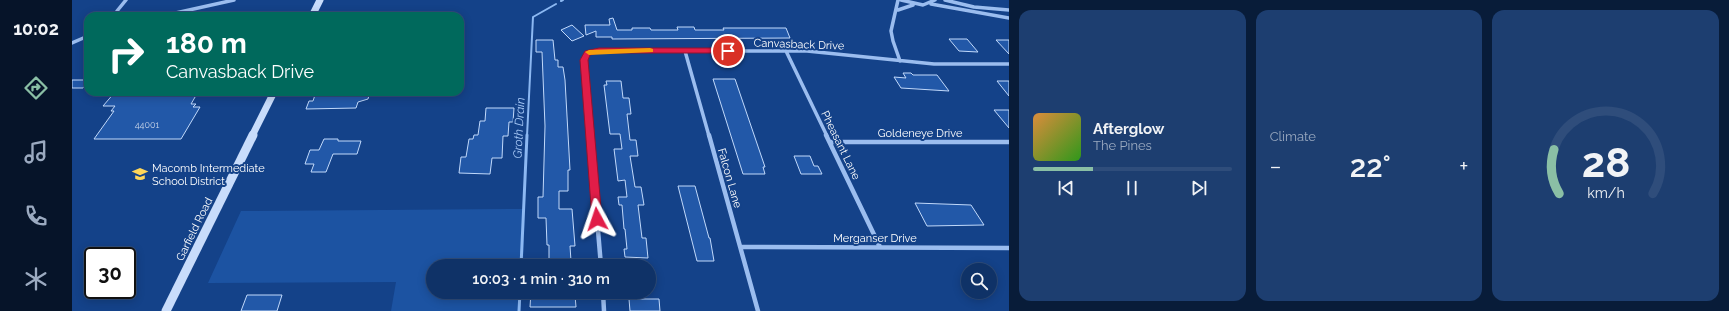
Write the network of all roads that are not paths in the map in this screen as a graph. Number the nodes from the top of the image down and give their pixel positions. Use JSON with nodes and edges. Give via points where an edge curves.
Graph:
{"nodes":[{"id":1,"x":126,"y":0,"type":"edge"},
{"id":2,"x":234,"y":0,"type":"edge"},
{"id":3,"x":320,"y":0,"type":"edge"},
{"id":4,"x":899,"y":0,"type":"edge"},
{"id":5,"x":935,"y":0,"type":"edge"},
{"id":6,"x":945,"y":0,"type":"edge"},
{"id":7,"x":931,"y":4,"type":"junction"},
{"id":8,"x":916,"y":5,"type":"junction"},
{"id":9,"x":898,"y":10,"type":"junction"},
{"id":10,"x":1009,"y":10,"type":"edge"},
{"id":11,"x":117,"y":12,"type":"edge"},
{"id":12,"x":180,"y":12,"type":"edge"},
{"id":13,"x":314,"y":12,"type":"edge"},
{"id":14,"x":1009,"y":18,"type":"edge"},
{"id":15,"x":84,"y":38,"type":"edge"},
{"id":16,"x":72,"y":43,"type":"edge"},
{"id":17,"x":685,"y":51,"type":"junction"},
{"id":18,"x":786,"y":51,"type":"junction"},
{"id":19,"x":900,"y":61,"type":"junction"},
{"id":20,"x":1009,"y":64,"type":"edge"},
{"id":21,"x":272,"y":96,"type":"edge"},
{"id":22,"x":830,"y":142,"type":"junction"},
{"id":23,"x":1009,"y":142,"type":"edge"},
{"id":24,"x":741,"y":247,"type":"junction"},
{"id":25,"x":880,"y":247,"type":"junction"},
{"id":26,"x":1009,"y":248,"type":"edge"},
{"id":27,"x":600,"y":259,"type":"edge"},
{"id":28,"x":603,"y":299,"type":"edge"},
{"id":29,"x":166,"y":311,"type":"edge"},
{"id":30,"x":604,"y":311,"type":"edge"},
{"id":31,"x":758,"y":311,"type":"edge"}],
"edges":[{"from":1,"to":11,"type":"street"},
{"from":2,"to":12,"type":"street"},
{"from":3,"to":13,"type":"main road"},
{"from":4,"to":8,"type":"street"},
{"from":4,"to":9,"type":"street"},
{"from":5,"to":7,"type":"street"},
{"from":6,"to":10,"type":"street","via":[[974,7]]},
{"from":7,"to":8,"type":"street"},
{"from":7,"to":14,"type":"street"},
{"from":8,"to":9,"type":"street"},
{"from":9,"to":19,"type":"street","via":[[891,28]]},
{"from":15,"to":16,"type":"street"},
{"from":17,"to":18,"type":"street","name":"Canvasback Drive"},
{"from":17,"to":24,"type":"street","name":"Falcon Lane"},
{"from":17,"to":27,"type":"street","name":"Canvasback Drive","via":[[599,51],[587,53],[584,60]]},
{"from":18,"to":19,"type":"street","name":"Canvasback Drive","via":[[834,52]]},
{"from":18,"to":22,"type":"street","name":"Pheasant Lane"},
{"from":19,"to":20,"type":"street","name":"Canvasback Drive","via":[[934,64]]},
{"from":21,"to":29,"type":"main road","name":"Garfield Road"},
{"from":22,"to":23,"type":"street","name":"Goldeneye Drive"},
{"from":22,"to":25,"type":"street","name":"Pheasant Lane"},
{"from":24,"to":25,"type":"street","name":"Merganser Drive"},
{"from":24,"to":31,"type":"street","name":"Falcon Lane"},
{"from":25,"to":26,"type":"street","name":"Merganser Drive"},
{"from":28,"to":30,"type":"street"}]}
